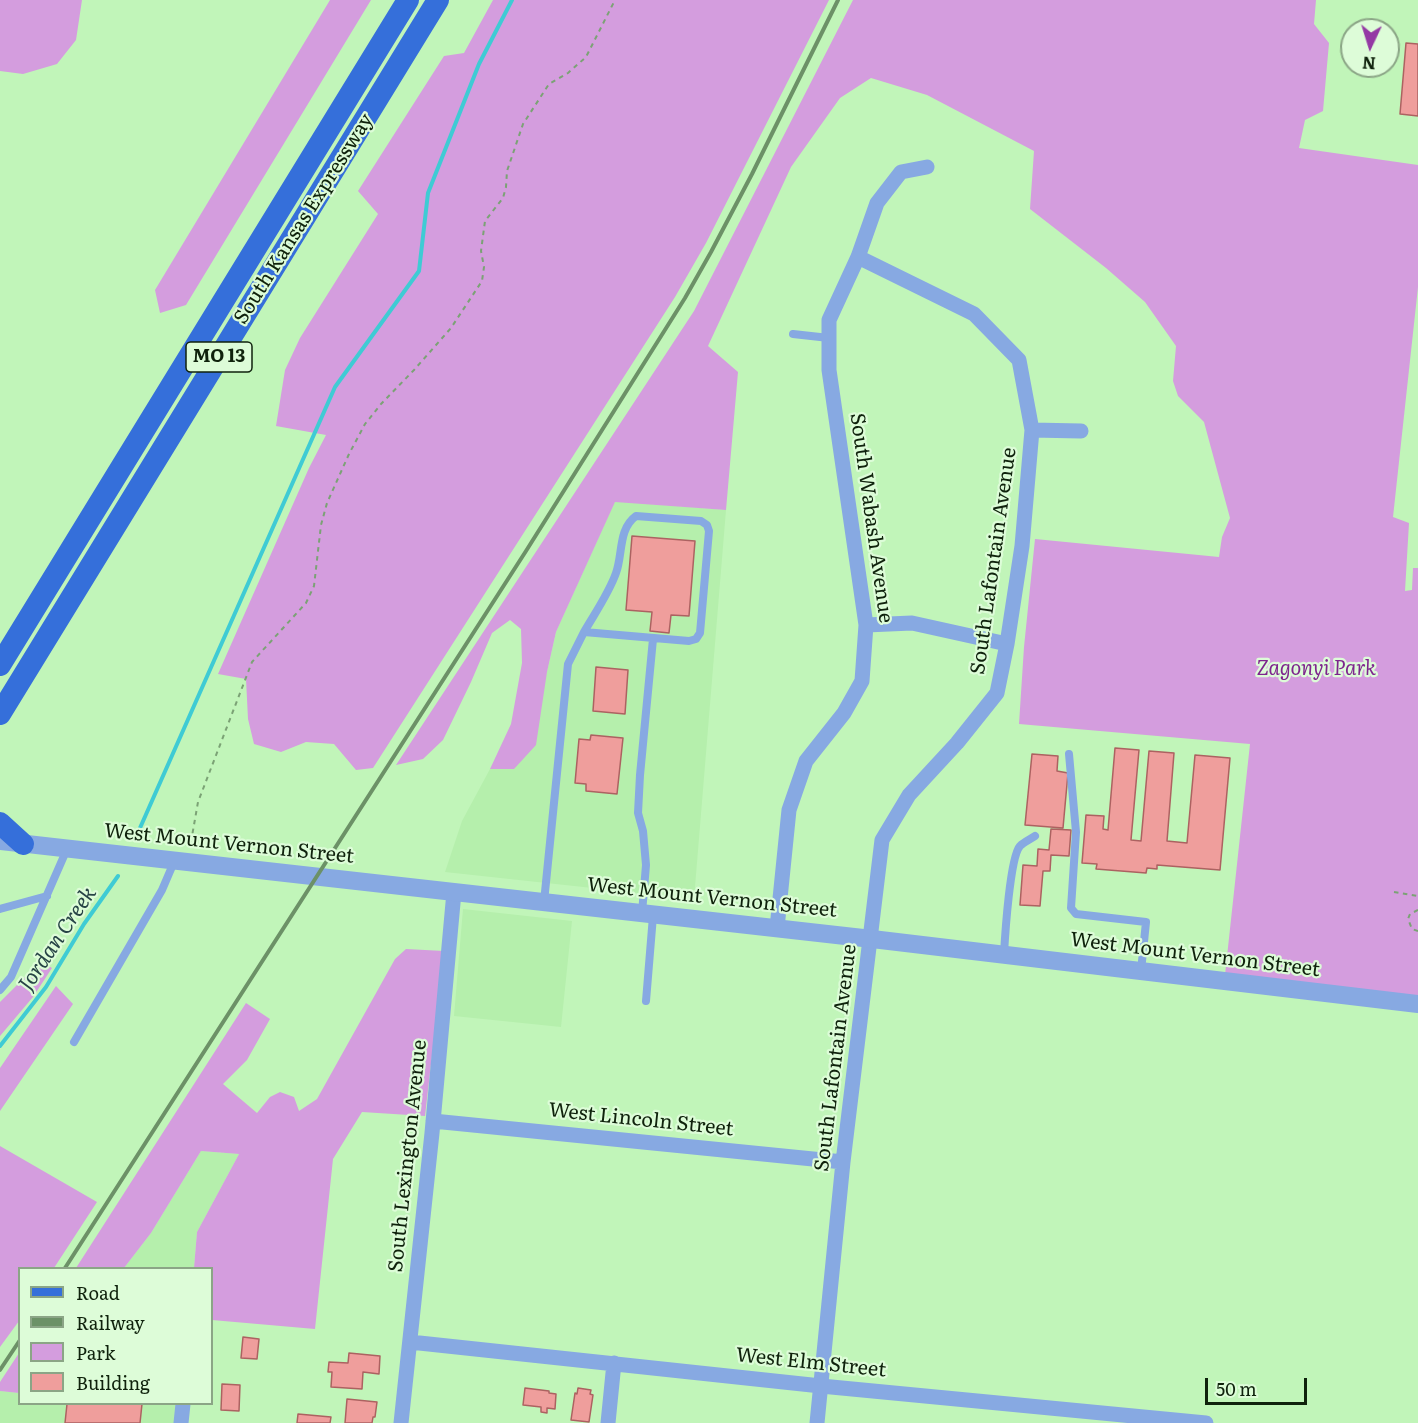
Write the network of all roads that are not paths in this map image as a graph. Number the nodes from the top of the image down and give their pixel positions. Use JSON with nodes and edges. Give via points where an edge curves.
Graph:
{"nodes":[{"id":1,"x":408,"y":0,"type":"edge"},
{"id":2,"x":438,"y":0,"type":"edge"},
{"id":3,"x":927,"y":167,"type":"dead end"},
{"id":4,"x":858,"y":257,"type":"junction"},
{"id":5,"x":793,"y":334,"type":"dead end"},
{"id":6,"x":829,"y":338,"type":"junction"},
{"id":7,"x":1032,"y":430,"type":"junction"},
{"id":8,"x":1081,"y":431,"type":"dead end"},
{"id":9,"x":866,"y":625,"type":"junction"},
{"id":10,"x":584,"y":632,"type":"junction"},
{"id":11,"x":653,"y":639,"type":"junction"},
{"id":12,"x":1007,"y":644,"type":"junction"},
{"id":13,"x":0,"y":665,"type":"edge"},
{"id":14,"x":0,"y":714,"type":"edge"},
{"id":15,"x":1069,"y":754,"type":"dead end"},
{"id":16,"x":0,"y":823,"type":"edge"},
{"id":17,"x":1035,"y":836,"type":"dead end"},
{"id":18,"x":0,"y":843,"type":"edge"},
{"id":19,"x":23,"y":844,"type":"junction"},
{"id":20,"x":67,"y":849,"type":"junction"},
{"id":21,"x":175,"y":861,"type":"junction"},
{"id":22,"x":454,"y":892,"type":"junction"},
{"id":23,"x":47,"y":896,"type":"junction"},
{"id":24,"x":544,"y":902,"type":"junction"},
{"id":25,"x":0,"y":909,"type":"edge"},
{"id":26,"x":648,"y":914,"type":"junction"},
{"id":27,"x":777,"y":928,"type":"junction"},
{"id":28,"x":872,"y":939,"type":"junction"},
{"id":29,"x":1004,"y":954,"type":"junction"},
{"id":30,"x":1141,"y":971,"type":"junction"},
{"id":31,"x":0,"y":990,"type":"edge"},
{"id":32,"x":646,"y":1001,"type":"dead end"},
{"id":33,"x":1418,"y":1004,"type":"edge"},
{"id":34,"x":74,"y":1042,"type":"dead end"},
{"id":35,"x":433,"y":1121,"type":"junction"},
{"id":36,"x":843,"y":1162,"type":"junction"},
{"id":37,"x":410,"y":1342,"type":"junction"},
{"id":38,"x":614,"y":1363,"type":"junction"},
{"id":39,"x":821,"y":1386,"type":"junction"},
{"id":40,"x":183,"y":1405,"type":"edge"},
{"id":41,"x":181,"y":1423,"type":"edge"},
{"id":42,"x":401,"y":1423,"type":"edge"},
{"id":43,"x":608,"y":1423,"type":"edge"},
{"id":44,"x":817,"y":1423,"type":"edge"},
{"id":45,"x":1206,"y":1423,"type":"edge"}],
"edges":[{"from":1,"to":13,"type":"main road","name":"South Kansas Expressway","number":"MO 13"},
{"from":2,"to":14,"type":"main road","name":"South Kansas Expressway","number":"MO 13"},
{"from":3,"to":4,"type":"street","name":"South Wabash Avenue","via":[[901,172],[878,203]]},
{"from":4,"to":6,"type":"street","name":"South Wabash Avenue","via":[[829,320]]},
{"from":4,"to":7,"type":"street","name":"South Lafontain Avenue","via":[[974,314],[1019,360]]},
{"from":5,"to":6,"type":"lane"},
{"from":6,"to":9,"type":"street","name":"South Wabash Avenue","via":[[829,370]]},
{"from":7,"to":8,"type":"street"},
{"from":7,"to":12,"type":"street","name":"South Lafontain Avenue","via":[[1022,546]]},
{"from":9,"to":12,"type":"street","via":[[912,623]]},
{"from":9,"to":27,"type":"street","name":"South Wabash Avenue","via":[[862,681],[844,713],[806,761],[789,810]]},
{"from":10,"to":11,"type":"lane"},
{"from":10,"to":11,"type":"lane","via":[[616,573],[629,521],[636,516],[701,521],[709,531],[700,633],[689,641]]},
{"from":10,"to":24,"type":"lane","via":[[568,664]]},
{"from":11,"to":26,"type":"lane","via":[[638,813],[643,831]]},
{"from":12,"to":28,"type":"street","name":"South Lafontain Avenue","via":[[997,693],[909,795],[882,840]]},
{"from":15,"to":30,"type":"lane","via":[[1076,832],[1071,908],[1076,914],[1146,922]]},
{"from":16,"to":19,"type":"main road"},
{"from":17,"to":29,"type":"lane","via":[[1017,852]]},
{"from":18,"to":19,"type":"main road"},
{"from":19,"to":20,"type":"street","name":"West Mount Vernon Street"},
{"from":20,"to":21,"type":"street","name":"West Mount Vernon Street"},
{"from":20,"to":23,"type":"lane"},
{"from":21,"to":22,"type":"street","name":"West Mount Vernon Street"},
{"from":21,"to":34,"type":"lane"},
{"from":22,"to":24,"type":"street","name":"West Mount Vernon Street"},
{"from":22,"to":35,"type":"street","name":"South Lexington Avenue"},
{"from":23,"to":25,"type":"lane"},
{"from":23,"to":31,"type":"lane","via":[[11,977]]},
{"from":24,"to":26,"type":"street","name":"West Mount Vernon Street"},
{"from":26,"to":27,"type":"street","name":"West Mount Vernon Street"},
{"from":26,"to":32,"type":"lane"},
{"from":27,"to":28,"type":"street","name":"West Mount Vernon Street"},
{"from":28,"to":29,"type":"street","name":"West Mount Vernon Street"},
{"from":28,"to":36,"type":"street","name":"South Lafontain Avenue"},
{"from":29,"to":30,"type":"street","name":"West Mount Vernon Street"},
{"from":30,"to":33,"type":"street","name":"West Mount Vernon Street"},
{"from":35,"to":36,"type":"street","name":"West Lincoln Street"},
{"from":35,"to":37,"type":"street","name":"South Lexington Avenue"},
{"from":36,"to":39,"type":"street","name":"South Lafontain Avenue"},
{"from":37,"to":38,"type":"street","name":"West Elm Street"},
{"from":37,"to":42,"type":"street","name":"South Lexington Avenue"},
{"from":38,"to":39,"type":"street","name":"West Elm Street"},
{"from":38,"to":43,"type":"street"},
{"from":39,"to":44,"type":"street","name":"South Lafontain Avenue"},
{"from":39,"to":45,"type":"street","name":"West Elm Street"},
{"from":40,"to":41,"type":"street"}]}
